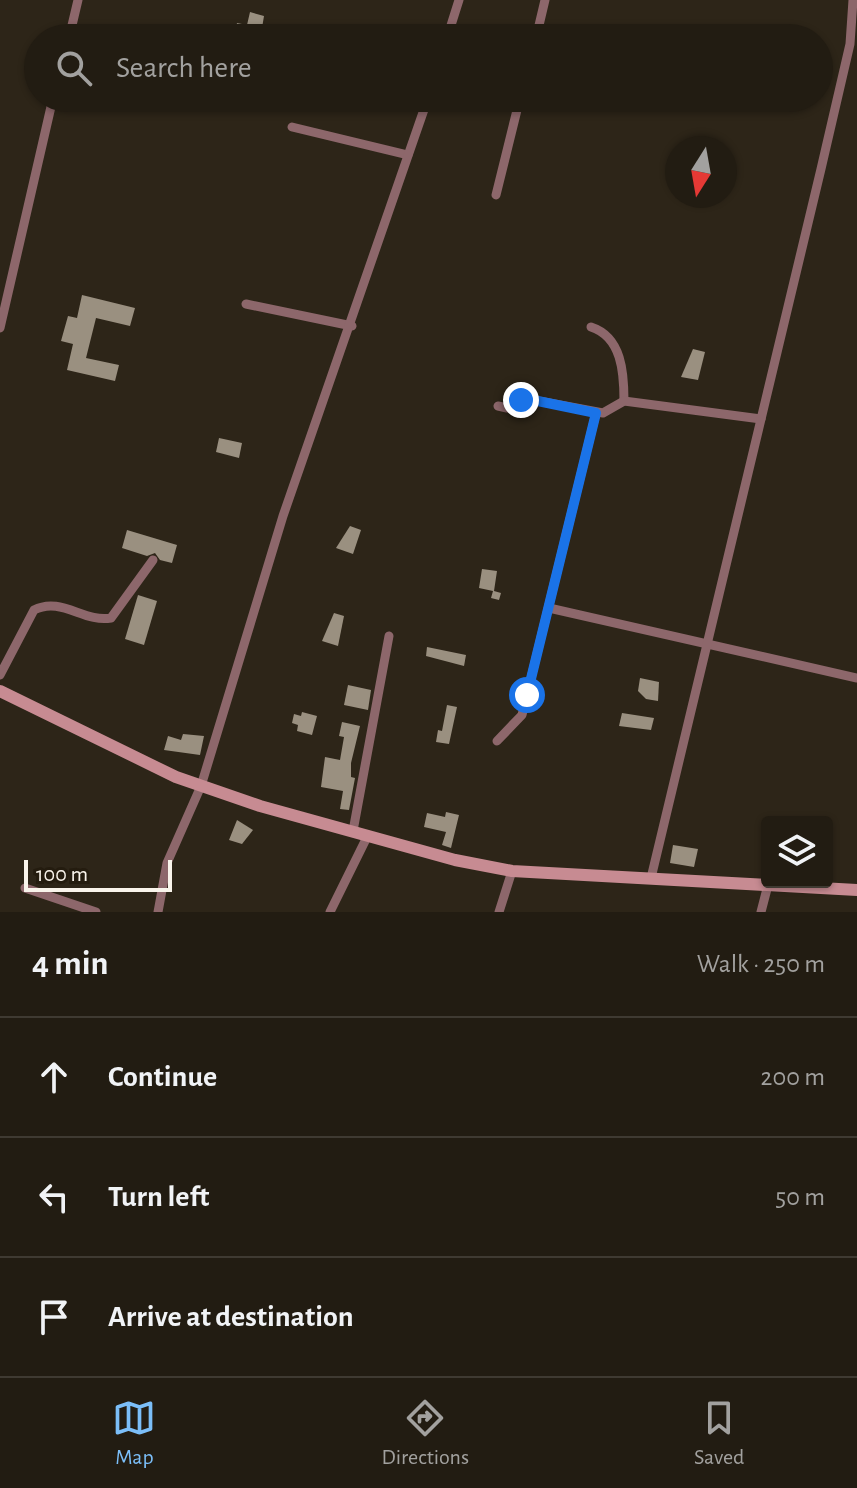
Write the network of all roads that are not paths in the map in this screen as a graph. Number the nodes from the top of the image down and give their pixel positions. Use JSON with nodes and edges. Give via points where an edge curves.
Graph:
{"nodes":[{"id":1,"x":78,"y":0,"type":"edge"},
{"id":2,"x":459,"y":0,"type":"edge"},
{"id":3,"x":545,"y":0,"type":"edge"},
{"id":4,"x":853,"y":0,"type":"edge"},
{"id":5,"x":72,"y":24,"type":"edge"},
{"id":6,"x":451,"y":24,"type":"edge"},
{"id":7,"x":539,"y":24,"type":"edge"},
{"id":8,"x":50,"y":112,"type":"edge"},
{"id":9,"x":423,"y":112,"type":"edge"},
{"id":10,"x":517,"y":112,"type":"edge"},
{"id":11,"x":292,"y":127,"type":"dead end"},
{"id":12,"x":408,"y":155,"type":"junction"},
{"id":13,"x":496,"y":195,"type":"dead end"},
{"id":14,"x":246,"y":304,"type":"dead end"},
{"id":15,"x":352,"y":326,"type":"junction"},
{"id":16,"x":591,"y":327,"type":"dead end"},
{"id":17,"x":0,"y":328,"type":"edge"},
{"id":18,"x":624,"y":401,"type":"junction"},
{"id":19,"x":498,"y":406,"type":"dead end"},
{"id":20,"x":596,"y":413,"type":"junction"},
{"id":21,"x":761,"y":419,"type":"junction"},
{"id":22,"x":153,"y":560,"type":"dead end"},
{"id":23,"x":549,"y":608,"type":"junction"},
{"id":24,"x":389,"y":636,"type":"dead end"},
{"id":25,"x":707,"y":645,"type":"junction"},
{"id":26,"x":0,"y":675,"type":"edge"},
{"id":27,"x":857,"y":678,"type":"edge"},
{"id":28,"x":0,"y":691,"type":"edge"},
{"id":29,"x":497,"y":741,"type":"dead end"},
{"id":30,"x":201,"y":786,"type":"junction"},
{"id":31,"x":353,"y":831,"type":"junction"},
{"id":32,"x":368,"y":835,"type":"junction"},
{"id":33,"x":512,"y":871,"type":"junction"},
{"id":34,"x":651,"y":878,"type":"junction"},
{"id":35,"x":761,"y":885,"type":"edge"},
{"id":36,"x":25,"y":888,"type":"dead end"},
{"id":37,"x":767,"y":888,"type":"edge"},
{"id":38,"x":821,"y":888,"type":"edge"},
{"id":39,"x":857,"y":890,"type":"edge"},
{"id":40,"x":96,"y":912,"type":"edge"},
{"id":41,"x":158,"y":912,"type":"edge"},
{"id":42,"x":330,"y":912,"type":"edge"},
{"id":43,"x":499,"y":912,"type":"edge"},
{"id":44,"x":761,"y":912,"type":"edge"}],
"edges":[{"from":1,"to":5,"type":"street"},
{"from":2,"to":6,"type":"street"},
{"from":3,"to":7,"type":"street"},
{"from":4,"to":21,"type":"street","via":[[850,44]]},
{"from":8,"to":17,"type":"street"},
{"from":9,"to":12,"type":"street"},
{"from":10,"to":13,"type":"street"},
{"from":11,"to":12,"type":"street"},
{"from":12,"to":15,"type":"street"},
{"from":14,"to":15,"type":"street"},
{"from":15,"to":30,"type":"street","via":[[283,516]]},
{"from":16,"to":18,"type":"street","via":[[609,336],[615,346]]},
{"from":18,"to":20,"type":"street"},
{"from":18,"to":21,"type":"street"},
{"from":19,"to":20,"type":"street","via":[[528,399]]},
{"from":20,"to":23,"type":"street"},
{"from":21,"to":25,"type":"street"},
{"from":22,"to":26,"type":"street","via":[[111,618],[57,606],[34,610]]},
{"from":23,"to":25,"type":"street"},
{"from":23,"to":29,"type":"street","via":[[522,715]]},
{"from":24,"to":31,"type":"street"},
{"from":25,"to":27,"type":"street"},
{"from":25,"to":34,"type":"street"},
{"from":28,"to":30,"type":"street"},
{"from":30,"to":31,"type":"street"},
{"from":30,"to":41,"type":"street","via":[[167,863]]},
{"from":31,"to":32,"type":"street"},
{"from":32,"to":33,"type":"street"},
{"from":32,"to":42,"type":"street"},
{"from":33,"to":34,"type":"street"},
{"from":33,"to":43,"type":"street"},
{"from":34,"to":35,"type":"street"},
{"from":36,"to":40,"type":"street"},
{"from":37,"to":44,"type":"street"},
{"from":38,"to":39,"type":"street"}]}
